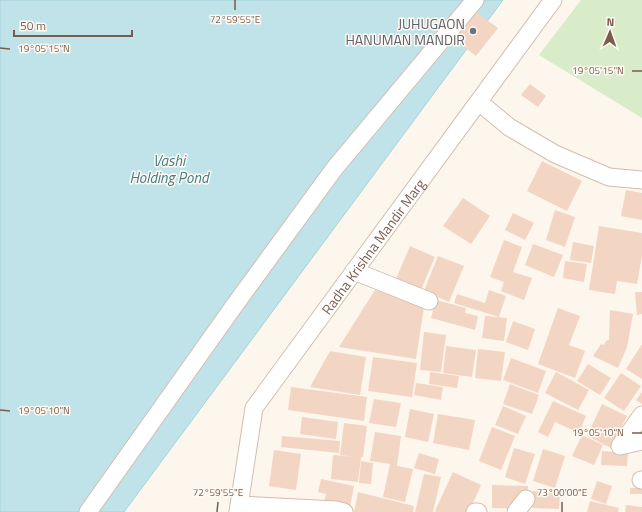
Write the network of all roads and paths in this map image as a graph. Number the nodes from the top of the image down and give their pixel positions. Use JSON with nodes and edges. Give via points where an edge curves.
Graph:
{"nodes":[{"id":1,"x":475,"y":0,"type":"edge"},
{"id":2,"x":554,"y":0,"type":"edge"},
{"id":3,"x":479,"y":102,"type":"junction"},
{"id":4,"x":642,"y":180,"type":"edge"},
{"id":5,"x":354,"y":272,"type":"junction"},
{"id":6,"x":429,"y":301,"type":"dead end"},
{"id":7,"x":642,"y":415,"type":"edge"},
{"id":8,"x":642,"y":441,"type":"edge"},
{"id":9,"x":239,"y":509,"type":"edge"},
{"id":10,"x":88,"y":512,"type":"edge"},
{"id":11,"x":344,"y":512,"type":"edge"}],
"edges":[{"from":1,"to":10,"type":"street","via":[[334,169]]},
{"from":2,"to":3,"type":"street","name":"Radha Krishna Mandir Marg"},
{"from":3,"to":4,"type":"street","via":[[509,127],[555,154],[609,177]]},
{"from":3,"to":5,"type":"street","name":"Radha Krishna Mandir Marg"},
{"from":5,"to":6,"type":"street"},
{"from":5,"to":9,"type":"street","name":"Radha Krishna Mandir Marg","via":[[254,408]]},
{"from":7,"to":8,"type":"street","via":[[620,446]]},
{"from":9,"to":11,"type":"street"}]}
